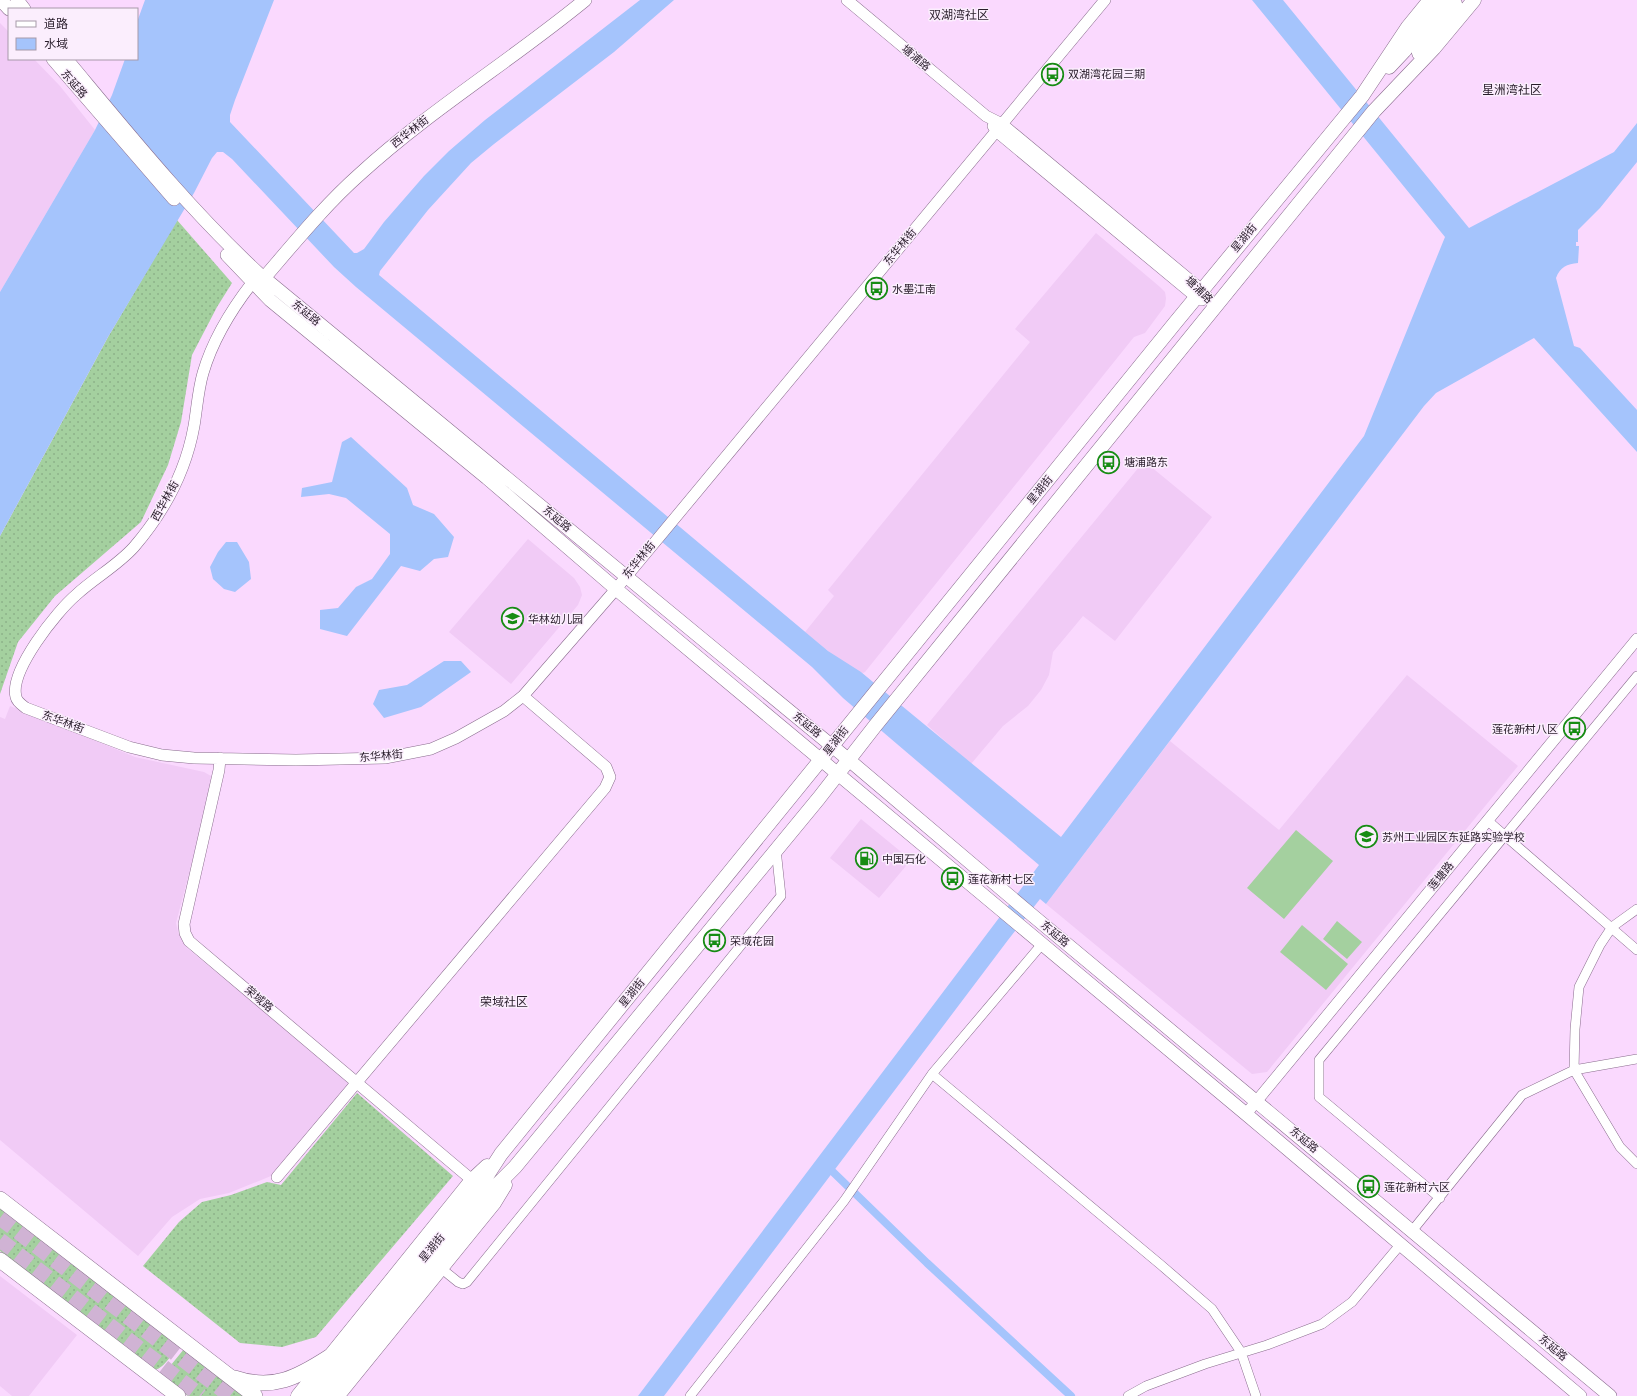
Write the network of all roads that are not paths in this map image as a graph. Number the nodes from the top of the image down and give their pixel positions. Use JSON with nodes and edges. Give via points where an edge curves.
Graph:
{"nodes":[{"id":1,"x":1,"y":0,"type":"edge"},
{"id":2,"x":17,"y":0,"type":"edge"},
{"id":3,"x":572,"y":0,"type":"edge"},
{"id":4,"x":585,"y":0,"type":"edge"},
{"id":5,"x":847,"y":0,"type":"edge"},
{"id":6,"x":1106,"y":0,"type":"edge"},
{"id":7,"x":1430,"y":0,"type":"edge"},
{"id":8,"x":1474,"y":0,"type":"edge"},
{"id":9,"x":1450,"y":2,"type":"edge"},
{"id":10,"x":8,"y":8,"type":"edge"},
{"id":11,"x":23,"y":8,"type":"edge"},
{"id":12,"x":54,"y":60,"type":"edge"},
{"id":13,"x":67,"y":60,"type":"edge"},
{"id":14,"x":1363,"y":94,"type":"junction"},
{"id":15,"x":91,"y":96,"type":"junction"},
{"id":16,"x":1378,"y":106,"type":"junction"},
{"id":17,"x":999,"y":128,"type":"junction"},
{"id":18,"x":317,"y":211,"type":"junction"},
{"id":19,"x":258,"y":278,"type":"junction"},
{"id":20,"x":1199,"y":294,"type":"junction"},
{"id":21,"x":1215,"y":307,"type":"junction"},
{"id":22,"x":626,"y":576,"type":"junction"},
{"id":23,"x":616,"y":589,"type":"junction"},
{"id":24,"x":1637,"y":639,"type":"edge"},
{"id":25,"x":1637,"y":676,"type":"edge"},
{"id":26,"x":16,"y":682,"type":"joint"},
{"id":27,"x":523,"y":696,"type":"junction"},
{"id":28,"x":832,"y":746,"type":"junction"},
{"id":29,"x":220,"y":758,"type":"junction"},
{"id":30,"x":821,"y":760,"type":"junction"},
{"id":31,"x":849,"y":760,"type":"junction"},
{"id":32,"x":838,"y":774,"type":"junction"},
{"id":33,"x":1488,"y":821,"type":"junction"},
{"id":34,"x":1504,"y":835,"type":"junction"},
{"id":35,"x":776,"y":849,"type":"junction"},
{"id":36,"x":1637,"y":909,"type":"edge"},
{"id":37,"x":1612,"y":927,"type":"junction"},
{"id":38,"x":1042,"y":944,"type":"junction"},
{"id":39,"x":1637,"y":950,"type":"edge"},
{"id":40,"x":1637,"y":1059,"type":"edge"},
{"id":41,"x":1574,"y":1070,"type":"junction"},
{"id":42,"x":932,"y":1074,"type":"junction"},
{"id":43,"x":358,"y":1082,"type":"junction"},
{"id":44,"x":1258,"y":1102,"type":"junction"},
{"id":45,"x":1246,"y":1114,"type":"junction"},
{"id":46,"x":501,"y":1154,"type":"junction"},
{"id":47,"x":1637,"y":1164,"type":"edge"},
{"id":48,"x":515,"y":1167,"type":"junction"},
{"id":49,"x":277,"y":1177,"type":"dead end"},
{"id":50,"x":472,"y":1180,"type":"junction"},
{"id":51,"x":1440,"y":1198,"type":"junction"},
{"id":52,"x":0,"y":1199,"type":"edge"},
{"id":53,"x":1412,"y":1231,"type":"junction"},
{"id":54,"x":1400,"y":1245,"type":"junction"},
{"id":55,"x":0,"y":1260,"type":"edge"},
{"id":56,"x":442,"y":1269,"type":"junction"},
{"id":57,"x":1241,"y":1352,"type":"junction"},
{"id":58,"x":329,"y":1357,"type":"junction"},
{"id":59,"x":230,"y":1376,"type":"junction"},
{"id":60,"x":351,"y":1380,"type":"junction"},
{"id":61,"x":175,"y":1394,"type":"edge"},
{"id":62,"x":255,"y":1396,"type":"edge"},
{"id":63,"x":298,"y":1396,"type":"edge"},
{"id":64,"x":312,"y":1396,"type":"edge"},
{"id":65,"x":326,"y":1396,"type":"edge"},
{"id":66,"x":338,"y":1396,"type":"edge"},
{"id":67,"x":344,"y":1396,"type":"edge"},
{"id":68,"x":690,"y":1396,"type":"edge"},
{"id":69,"x":1128,"y":1396,"type":"edge"},
{"id":70,"x":1256,"y":1396,"type":"edge"},
{"id":71,"x":1580,"y":1396,"type":"edge"},
{"id":72,"x":1610,"y":1396,"type":"edge"}],
"edges":[{"from":1,"to":10,"type":"main road"},
{"from":2,"to":11,"type":"main road"},
{"from":3,"to":18,"type":"main road","name":"西华林街","via":[[378,148],[335,185]]},
{"from":4,"to":18,"type":"main road","name":"西华林街","via":[[384,153]]},
{"from":5,"to":17,"type":"street","name":"塘浦路"},
{"from":6,"to":17,"type":"street","name":"东华林街"},
{"from":7,"to":14,"type":"main road","name":"星湖街","via":[[1408,27]]},
{"from":8,"to":16,"type":"main road","name":"星湖街","via":[[1434,48]]},
{"from":9,"to":14,"type":"main road","name":"星湖街"},
{"from":9,"to":16,"type":"main road","name":"星湖街"},
{"from":12,"to":15,"type":"main road","name":"东延路"},
{"from":13,"to":15,"type":"main road","name":"东延路"},
{"from":14,"to":20,"type":"main road","name":"星湖街"},
{"from":15,"to":19,"type":"main road","name":"东延路","via":[[194,215],[236,253]]},
{"from":16,"to":21,"type":"main road","name":"星湖街"},
{"from":17,"to":20,"type":"street","name":"塘浦路"},
{"from":17,"to":22,"type":"street","name":"东华林街"},
{"from":18,"to":19,"type":"main road","name":"西华林街"},
{"from":19,"to":22,"type":"main road","name":"东延路"},
{"from":19,"to":23,"type":"main road","name":"东延路","via":[[270,300],[487,478]]},
{"from":19,"to":26,"type":"street","name":"西华林街","via":[[229,315],[210,352],[198,395],[190,444],[165,506],[134,548],[66,604],[37,641]]},
{"from":20,"to":21,"type":"street","name":"塘浦路"},
{"from":20,"to":28,"type":"main road","name":"星湖街"},
{"from":21,"to":31,"type":"main road","name":"星湖街"},
{"from":22,"to":23,"type":"street","name":"东华林街"},
{"from":22,"to":28,"type":"main road","name":"东延路"},
{"from":23,"to":27,"type":"street","name":"东华林街"},
{"from":23,"to":30,"type":"main road","name":"东延路"},
{"from":24,"to":33,"type":"street","name":"莲塘路"},
{"from":25,"to":34,"type":"street"},
{"from":26,"to":29,"type":"street","name":"东华林街","via":[[16,698],[26,708],[129,746],[162,755]]},
{"from":27,"to":29,"type":"street","name":"东华林街","via":[[504,711],[431,749],[385,758]]},
{"from":27,"to":43,"type":"street","via":[[606,767],[610,777],[605,788]]},
{"from":28,"to":30,"type":"main road","name":"星湖街"},
{"from":28,"to":31,"type":"main road","name":"东延路"},
{"from":29,"to":43,"type":"street","name":"荣域路","via":[[184,924],[185,933],[189,941]]},
{"from":30,"to":32,"type":"main road","name":"东延路"},
{"from":30,"to":46,"type":"main road","name":"星湖街"},
{"from":31,"to":32,"type":"main road","name":"星湖街"},
{"from":31,"to":44,"type":"main road","name":"东延路"},
{"from":32,"to":35,"type":"main road","name":"星湖街"},
{"from":32,"to":38,"type":"main road","name":"东延路"},
{"from":33,"to":34,"type":"street"},
{"from":33,"to":44,"type":"street","name":"莲塘路"},
{"from":34,"to":37,"type":"street"},
{"from":34,"to":51,"type":"street","via":[[1319,1060],[1319,1097]]},
{"from":35,"to":48,"type":"main road","name":"星湖街"},
{"from":35,"to":56,"type":"street","via":[[781,896],[467,1282],[458,1282]]},
{"from":36,"to":37,"type":"street"},
{"from":37,"to":39,"type":"street"},
{"from":37,"to":41,"type":"street","via":[[1579,987]]},
{"from":38,"to":42,"type":"street"},
{"from":38,"to":45,"type":"main road","name":"东延路"},
{"from":40,"to":41,"type":"street"},
{"from":41,"to":47,"type":"street","via":[[1620,1147]]},
{"from":41,"to":51,"type":"street","via":[[1522,1095]]},
{"from":42,"to":57,"type":"street","via":[[1212,1309]]},
{"from":42,"to":68,"type":"street","via":[[844,1201]]},
{"from":43,"to":49,"type":"street"},
{"from":43,"to":50,"type":"street","name":"荣域路"},
{"from":44,"to":45,"type":"street","name":"莲塘路"},
{"from":44,"to":53,"type":"main road","name":"东延路"},
{"from":45,"to":54,"type":"main road","name":"东延路"},
{"from":46,"to":50,"type":"main road"},
{"from":46,"to":64,"type":"main road","name":"星湖街","via":[[474,1194]]},
{"from":48,"to":56,"type":"main road","via":[[494,1203]]},
{"from":48,"to":65,"type":"main road","name":"星湖街","via":[[486,1196]]},
{"from":50,"to":58,"type":"main road"},
{"from":51,"to":53,"type":"street"},
{"from":52,"to":59,"type":"highway"},
{"from":53,"to":72,"type":"main road","name":"东延路"},
{"from":54,"to":57,"type":"street","via":[[1352,1302],[1322,1324]]},
{"from":54,"to":71,"type":"main road","name":"东延路"},
{"from":55,"to":61,"type":"highway"},
{"from":56,"to":60,"type":"main road"},
{"from":57,"to":69,"type":"street","via":[[1146,1386]]},
{"from":57,"to":70,"type":"street"},
{"from":58,"to":59,"type":"highway","via":[[284,1381],[248,1382]]},
{"from":58,"to":63,"type":"main road"},
{"from":59,"to":62,"type":"highway"},
{"from":60,"to":66,"type":"main road"},
{"from":60,"to":67,"type":"main road"}]}
